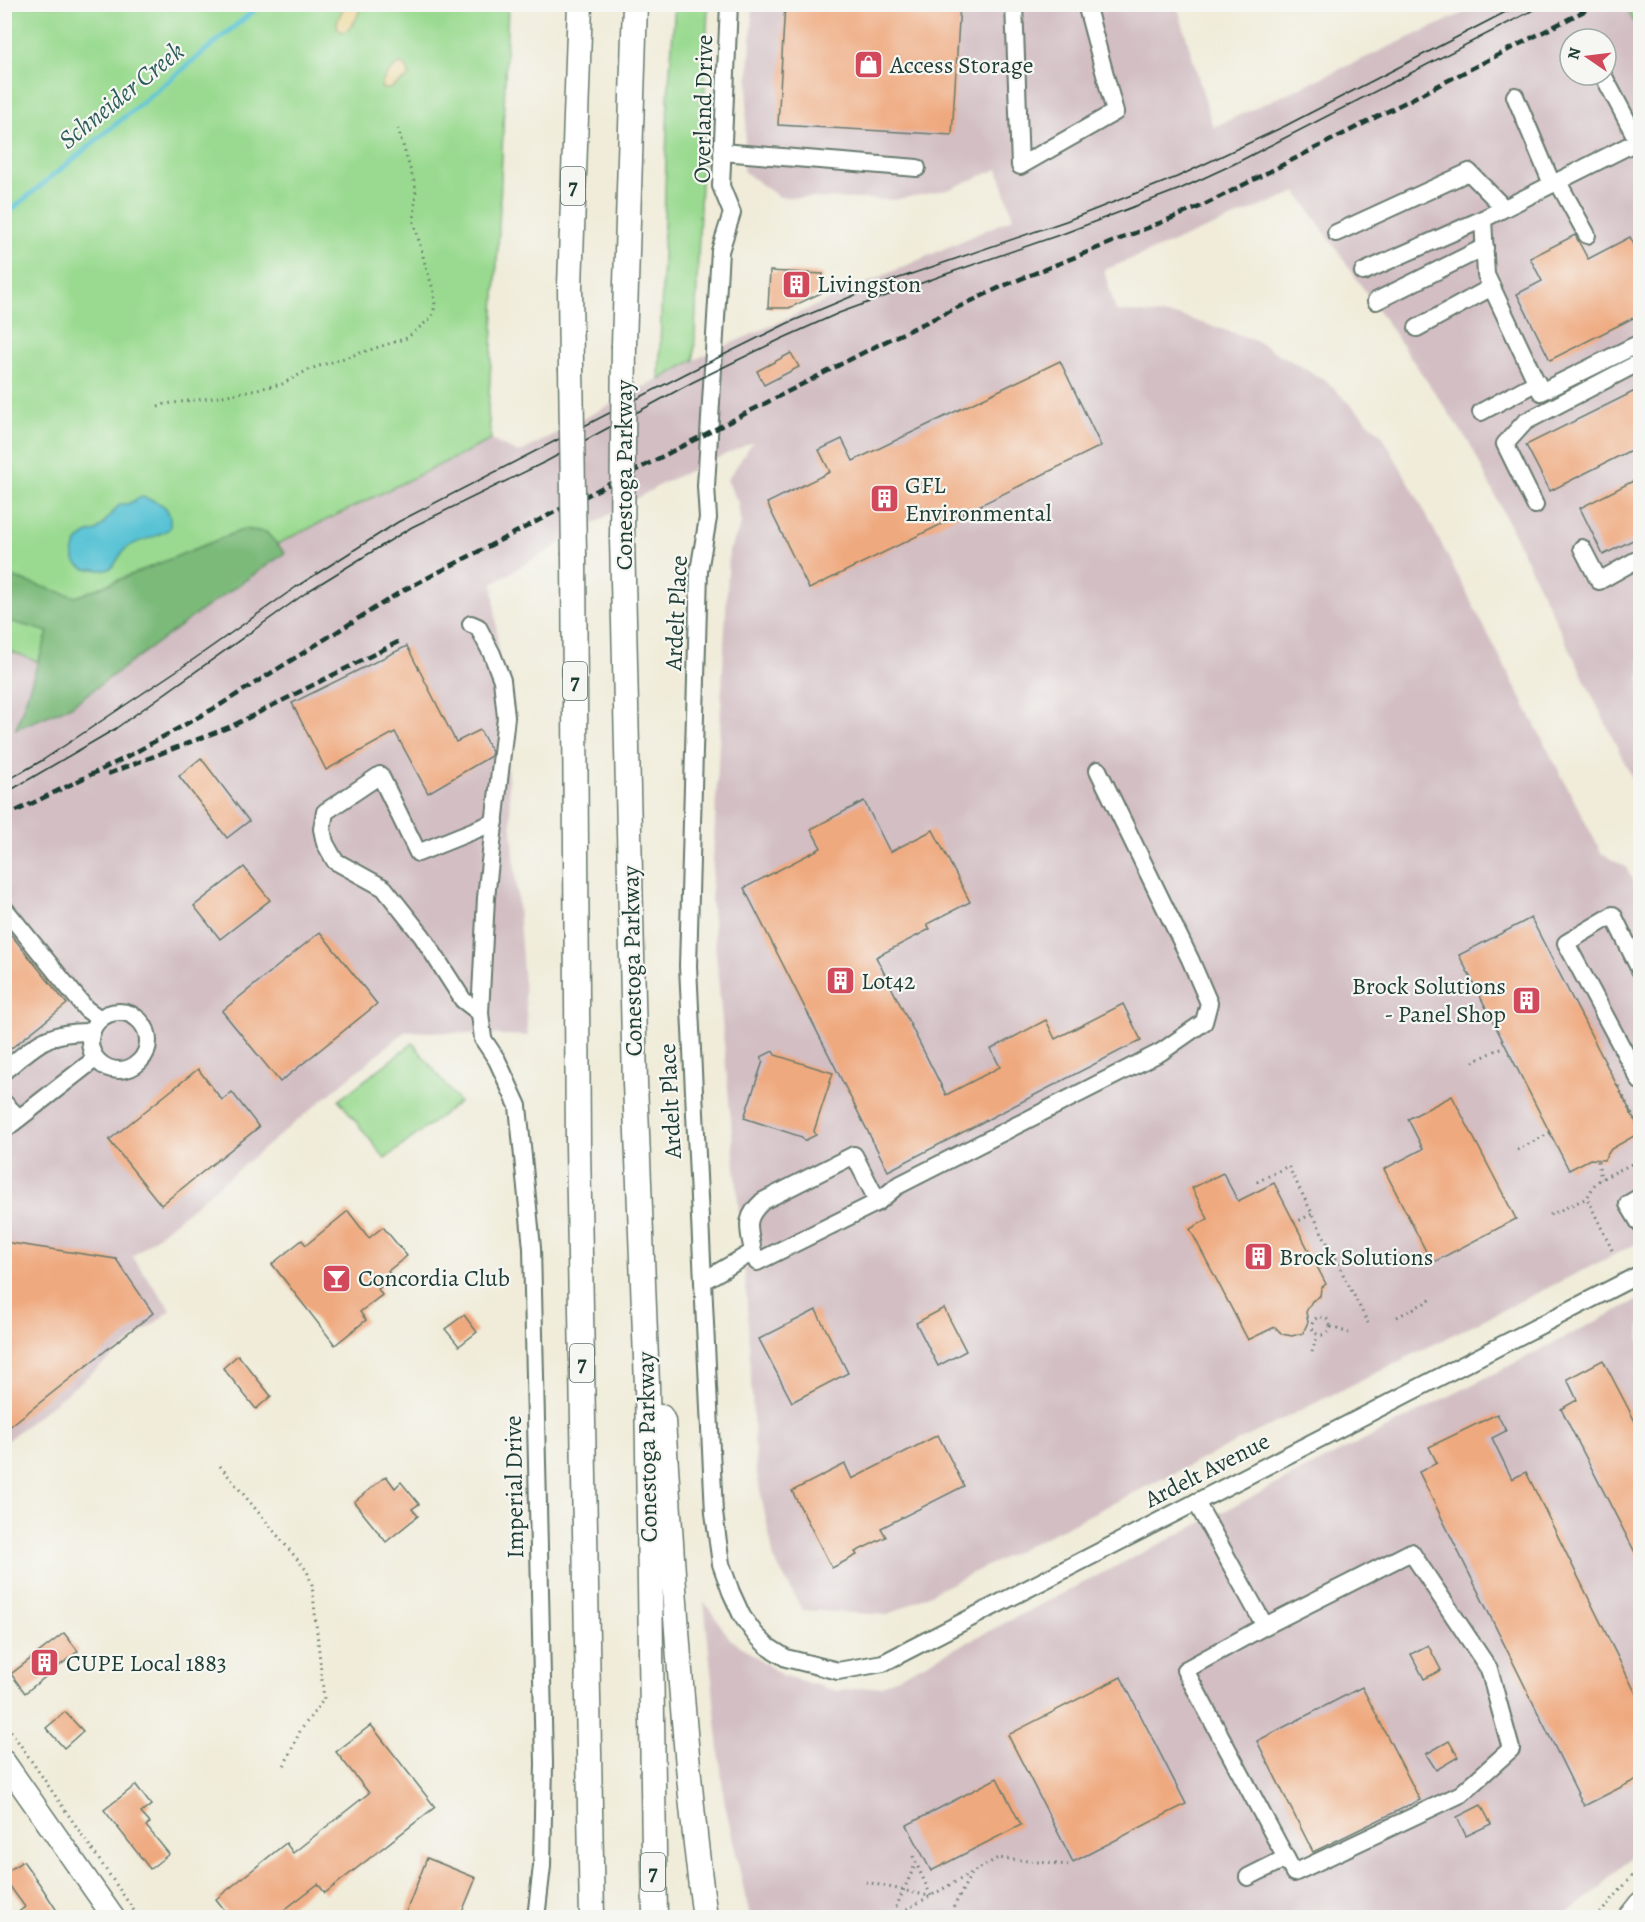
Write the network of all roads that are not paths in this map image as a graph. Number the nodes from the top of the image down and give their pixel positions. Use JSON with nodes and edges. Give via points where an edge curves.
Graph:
{"nodes":[{"id":1,"x":580,"y":4,"type":"edge"},
{"id":2,"x":635,"y":4,"type":"edge"},
{"id":3,"x":729,"y":4,"type":"edge"},
{"id":4,"x":1014,"y":4,"type":"edge"},
{"id":5,"x":1086,"y":4,"type":"edge"},
{"id":6,"x":1609,"y":87,"type":"edge"},
{"id":7,"x":1515,"y":96,"type":"dead end"},
{"id":8,"x":1639,"y":143,"type":"edge"},
{"id":9,"x":722,"y":152,"type":"junction"},
{"id":10,"x":917,"y":168,"type":"dead end"},
{"id":11,"x":1555,"y":183,"type":"junction"},
{"id":12,"x":1504,"y":208,"type":"junction"},
{"id":13,"x":732,"y":213,"type":"joint"},
{"id":14,"x":1483,"y":219,"type":"junction"},
{"id":15,"x":1336,"y":233,"type":"dead end"},
{"id":16,"x":1587,"y":235,"type":"dead end"},
{"id":17,"x":1485,"y":247,"type":"junction"},
{"id":18,"x":1363,"y":272,"type":"dead end"},
{"id":19,"x":1492,"y":287,"type":"junction"},
{"id":20,"x":1376,"y":301,"type":"dead end"},
{"id":21,"x":1417,"y":328,"type":"dead end"},
{"id":22,"x":1641,"y":343,"type":"edge"},
{"id":23,"x":1641,"y":362,"type":"edge"},
{"id":24,"x":1537,"y":382,"type":"junction"},
{"id":25,"x":1481,"y":412,"type":"dead end"},
{"id":26,"x":1535,"y":505,"type":"dead end"},
{"id":27,"x":1582,"y":548,"type":"dead end"},
{"id":28,"x":1641,"y":558,"type":"edge"},
{"id":29,"x":471,"y":624,"type":"dead end"},
{"id":30,"x":1098,"y":770,"type":"dead end"},
{"id":31,"x":495,"y":822,"type":"junction"},
{"id":32,"x":4,"y":908,"type":"edge"},
{"id":33,"x":1641,"y":970,"type":"edge"},
{"id":34,"x":480,"y":1013,"type":"junction"},
{"id":35,"x":96,"y":1026,"type":"junction"},
{"id":36,"x":95,"y":1059,"type":"junction"},
{"id":37,"x":4,"y":1071,"type":"edge"},
{"id":38,"x":1641,"y":1081,"type":"edge"},
{"id":39,"x":4,"y":1102,"type":"edge"},
{"id":40,"x":19,"y":1118,"type":"junction"},
{"id":41,"x":4,"y":1130,"type":"edge"},
{"id":42,"x":1641,"y":1197,"type":"edge"},
{"id":43,"x":878,"y":1202,"type":"junction"},
{"id":44,"x":1641,"y":1224,"type":"edge"},
{"id":45,"x":753,"y":1252,"type":"junction"},
{"id":46,"x":1641,"y":1274,"type":"edge"},
{"id":47,"x":703,"y":1281,"type":"junction"},
{"id":48,"x":647,"y":1384,"type":"junction"},
{"id":49,"x":1196,"y":1502,"type":"junction"},
{"id":50,"x":1265,"y":1626,"type":"junction"},
{"id":51,"x":786,"y":1658,"type":"joint"},
{"id":52,"x":4,"y":1761,"type":"edge"},
{"id":53,"x":1286,"y":1858,"type":"junction"},
{"id":54,"x":1248,"y":1877,"type":"dead end"},
{"id":55,"x":1641,"y":1903,"type":"edge"},
{"id":56,"x":114,"y":1917,"type":"edge"},
{"id":57,"x":536,"y":1917,"type":"edge"},
{"id":58,"x":592,"y":1917,"type":"edge"},
{"id":59,"x":655,"y":1917,"type":"edge"},
{"id":60,"x":705,"y":1917,"type":"edge"},
{"id":61,"x":1628,"y":1917,"type":"edge"}],
"edges":[{"from":1,"to":58,"type":"highway","name":"Conestoga Parkway","number":"7","bridge":true,"via":[[570,286],[578,1157]]},
{"from":2,"to":48,"type":"highway","name":"Conestoga Parkway","number":"7","bridge":true,"via":[[622,538],[635,1083]]},
{"from":3,"to":9,"type":"street","name":"Overland Drive"},
{"from":4,"to":5,"type":"street","via":[[1020,166],[1115,112]]},
{"from":6,"to":8,"type":"street"},
{"from":7,"to":11,"type":"street"},
{"from":8,"to":11,"type":"street"},
{"from":9,"to":10,"type":"street"},
{"from":9,"to":13,"type":"street","name":"Overland Drive","via":[[721,186]]},
{"from":11,"to":12,"type":"street"},
{"from":11,"to":16,"type":"street"},
{"from":12,"to":14,"type":"street"},
{"from":12,"to":15,"type":"street","via":[[1469,172]]},
{"from":13,"to":47,"type":"street","name":"Ardelt Place","via":[[720,251],[706,486],[708,518],[699,571],[688,966]]},
{"from":14,"to":17,"type":"street"},
{"from":14,"to":18,"type":"street"},
{"from":17,"to":19,"type":"street","via":[[1486,275]]},
{"from":17,"to":20,"type":"street"},
{"from":19,"to":21,"type":"street"},
{"from":19,"to":24,"type":"street"},
{"from":22,"to":24,"type":"street","via":[[1541,392]]},
{"from":23,"to":26,"type":"street","via":[[1525,422],[1505,444]]},
{"from":24,"to":25,"type":"street"},
{"from":27,"to":28,"type":"street","via":[[1599,581]]},
{"from":29,"to":31,"type":"street","name":"Imperial Drive","via":[[478,627],[502,680],[506,717]]},
{"from":30,"to":43,"type":"street","via":[[1209,1003],[1204,1022],[1161,1052],[897,1186]]},
{"from":31,"to":34,"type":"street","name":"Imperial Drive","via":[[486,898]]},
{"from":31,"to":34,"type":"street","via":[[418,854],[380,775],[325,812],[322,829],[335,861],[384,888],[422,936],[463,1000]]},
{"from":32,"to":35,"type":"street"},
{"from":33,"to":38,"type":"street","via":[[1613,915],[1566,943]]},
{"from":34,"to":57,"type":"street","name":"Imperial Drive","via":[[483,1039],[518,1106],[532,1248],[544,1763],[542,1866]]},
{"from":35,"to":36,"type":"street","via":[[90,1041]]},
{"from":35,"to":36,"type":"street","via":[[109,1014],[128,1014],[143,1026],[147,1045],[139,1062],[131,1068],[111,1069]]},
{"from":35,"to":37,"type":"street","via":[[54,1035]]},
{"from":36,"to":40,"type":"street"},
{"from":39,"to":40,"type":"street"},
{"from":40,"to":41,"type":"street"},
{"from":42,"to":44,"type":"street","via":[[1628,1204]]},
{"from":43,"to":45,"type":"street","via":[[758,1262]]},
{"from":43,"to":45,"type":"street","via":[[854,1155],[763,1201],[752,1211],[748,1224]]},
{"from":45,"to":47,"type":"street"},
{"from":46,"to":49,"type":"street","name":"Ardelt Avenue"},
{"from":47,"to":51,"type":"street","name":"Ardelt Place","via":[[714,1513],[721,1564],[742,1616],[767,1646]]},
{"from":48,"to":59,"type":"highway","name":"Conestoga Parkway","number":"7"},
{"from":48,"to":60,"type":"highway","via":[[663,1421],[680,1669]]},
{"from":49,"to":50,"type":"street"},
{"from":49,"to":51,"type":"street","name":"Ardelt Avenue","via":[[883,1663],[838,1671]]},
{"from":50,"to":53,"type":"street","via":[[1185,1670]]},
{"from":50,"to":53,"type":"street","via":[[1411,1552],[1489,1669],[1511,1749],[1461,1794],[1294,1873]]},
{"from":52,"to":56,"type":"main road"},
{"from":53,"to":54,"type":"street"},
{"from":55,"to":61,"type":"main road"}]}
